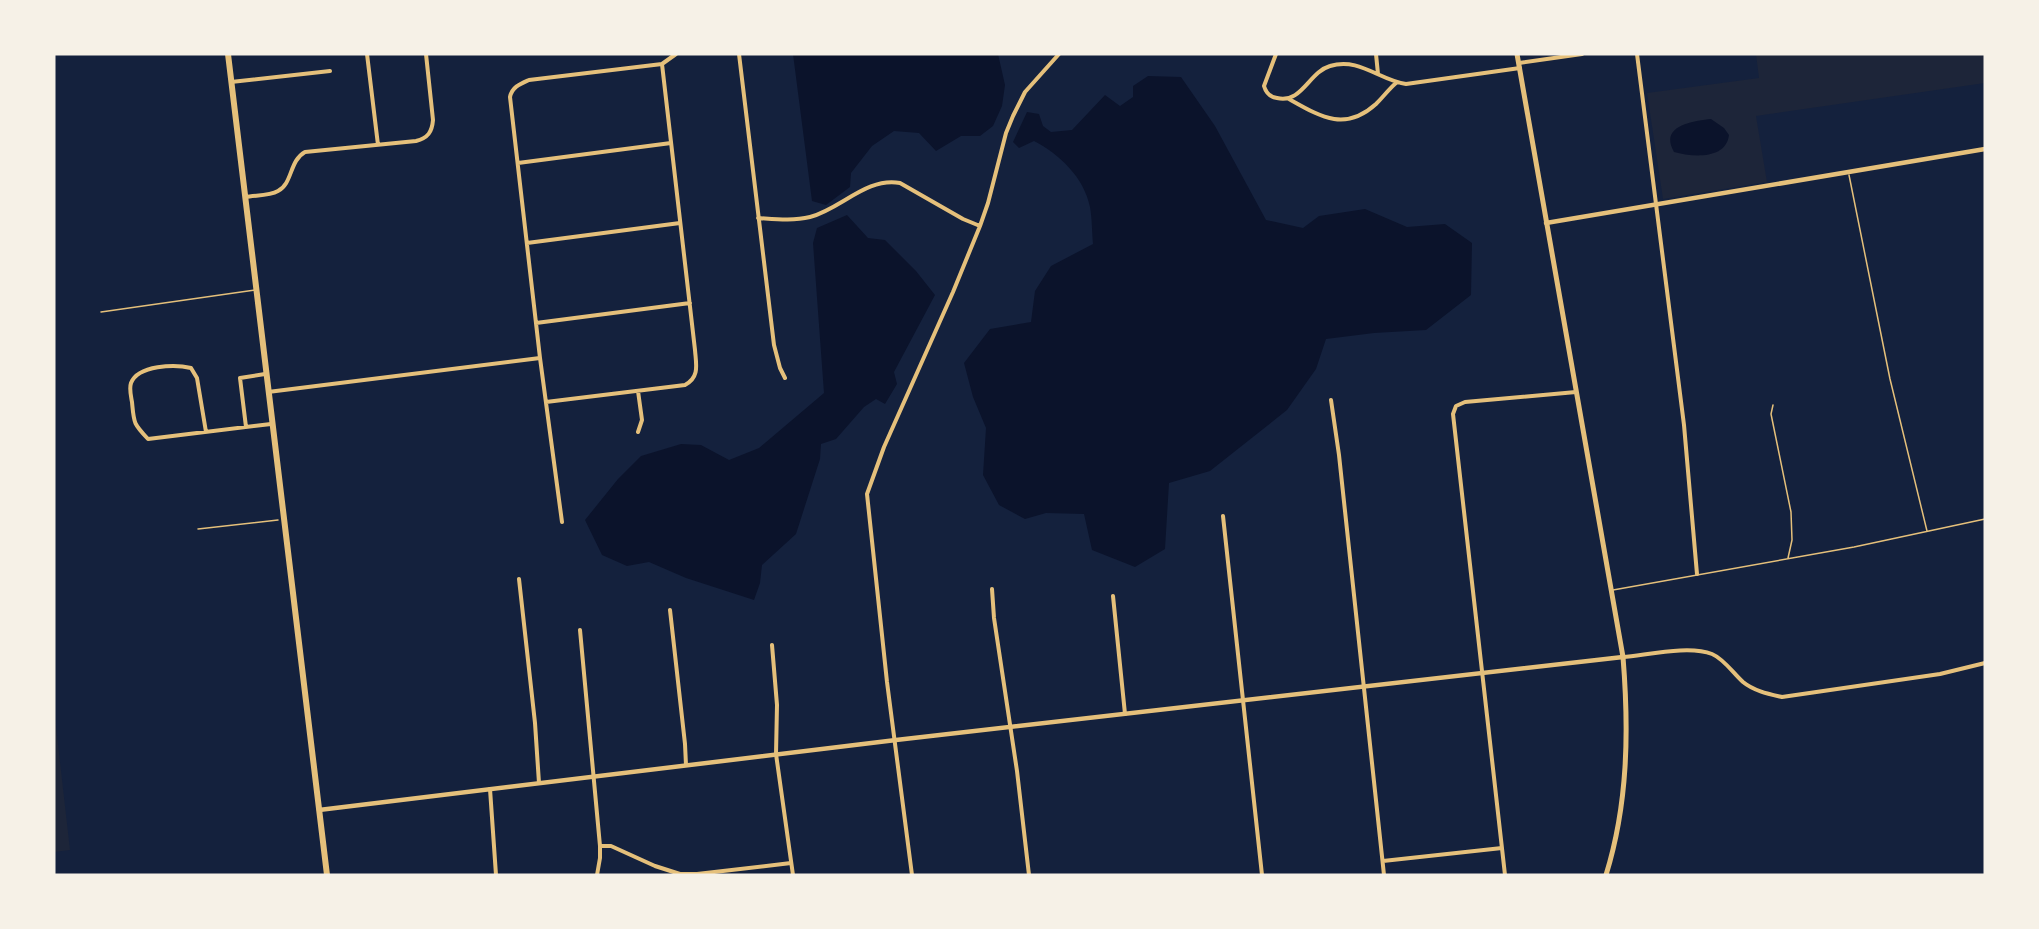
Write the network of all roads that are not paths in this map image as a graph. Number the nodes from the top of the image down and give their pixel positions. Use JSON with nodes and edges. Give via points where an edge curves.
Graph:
{"nodes":[{"id":1,"x":228,"y":54,"type":"edge"},
{"id":2,"x":368,"y":54,"type":"edge"},
{"id":3,"x":426,"y":54,"type":"edge"},
{"id":4,"x":676,"y":54,"type":"edge"},
{"id":5,"x":739,"y":54,"type":"edge"},
{"id":6,"x":1059,"y":54,"type":"edge"},
{"id":7,"x":1276,"y":54,"type":"edge"},
{"id":8,"x":1376,"y":54,"type":"edge"},
{"id":9,"x":1517,"y":54,"type":"edge"},
{"id":10,"x":1582,"y":54,"type":"edge"},
{"id":11,"x":1637,"y":54,"type":"edge"},
{"id":12,"x":662,"y":64,"type":"junction"},
{"id":13,"x":1519,"y":66,"type":"junction"},
{"id":14,"x":330,"y":70,"type":"dead end"},
{"id":15,"x":1378,"y":75,"type":"junction"},
{"id":16,"x":231,"y":82,"type":"junction"},
{"id":17,"x":1396,"y":83,"type":"junction"},
{"id":18,"x":1288,"y":99,"type":"junction"},
{"id":19,"x":671,"y":143,"type":"junction"},
{"id":20,"x":378,"y":145,"type":"junction"},
{"id":21,"x":1985,"y":149,"type":"edge"},
{"id":22,"x":518,"y":163,"type":"junction"},
{"id":23,"x":1849,"y":171,"type":"junction"},
{"id":24,"x":245,"y":197,"type":"junction"},
{"id":25,"x":1656,"y":205,"type":"junction"},
{"id":26,"x":758,"y":218,"type":"junction"},
{"id":27,"x":680,"y":223,"type":"junction"},
{"id":28,"x":1546,"y":223,"type":"junction"},
{"id":29,"x":980,"y":226,"type":"junction"},
{"id":30,"x":526,"y":243,"type":"junction"},
{"id":31,"x":255,"y":290,"type":"junction"},
{"id":32,"x":690,"y":303,"type":"junction"},
{"id":33,"x":101,"y":312,"type":"dead end"},
{"id":34,"x":536,"y":323,"type":"junction"},
{"id":35,"x":540,"y":358,"type":"junction"},
{"id":36,"x":266,"y":374,"type":"junction"},
{"id":37,"x":785,"y":378,"type":"dead end"},
{"id":38,"x":638,"y":391,"type":"junction"},
{"id":39,"x":268,"y":392,"type":"junction"},
{"id":40,"x":1576,"y":392,"type":"junction"},
{"id":41,"x":1331,"y":400,"type":"dead end"},
{"id":42,"x":546,"y":402,"type":"junction"},
{"id":43,"x":1773,"y":405,"type":"dead end"},
{"id":44,"x":272,"y":424,"type":"junction"},
{"id":45,"x":246,"y":427,"type":"junction"},
{"id":46,"x":206,"y":432,"type":"junction"},
{"id":47,"x":638,"y":432,"type":"dead end"},
{"id":48,"x":1223,"y":516,"type":"dead end"},
{"id":49,"x":1985,"y":519,"type":"edge"},
{"id":50,"x":562,"y":522,"type":"dead end"},
{"id":51,"x":1927,"y":531,"type":"junction"},
{"id":52,"x":1788,"y":558,"type":"junction"},
{"id":53,"x":1697,"y":574,"type":"junction"},
{"id":54,"x":519,"y":579,"type":"dead end"},
{"id":55,"x":992,"y":589,"type":"dead end"},
{"id":56,"x":1612,"y":590,"type":"junction"},
{"id":57,"x":1113,"y":596,"type":"dead end"},
{"id":58,"x":670,"y":610,"type":"dead end"},
{"id":59,"x":580,"y":630,"type":"dead end"},
{"id":60,"x":772,"y":645,"type":"dead end"},
{"id":61,"x":1623,"y":657,"type":"junction"},
{"id":62,"x":1985,"y":663,"type":"edge"},
{"id":63,"x":1483,"y":673,"type":"junction"},
{"id":64,"x":1363,"y":687,"type":"junction"},
{"id":65,"x":1242,"y":701,"type":"junction"},
{"id":66,"x":1125,"y":714,"type":"junction"},
{"id":67,"x":1011,"y":727,"type":"junction"},
{"id":68,"x":896,"y":740,"type":"junction"},
{"id":69,"x":776,"y":754,"type":"junction"},
{"id":70,"x":686,"y":765,"type":"junction"},
{"id":71,"x":593,"y":777,"type":"junction"},
{"id":72,"x":539,"y":783,"type":"junction"},
{"id":73,"x":490,"y":789,"type":"junction"},
{"id":74,"x":319,"y":810,"type":"junction"},
{"id":75,"x":600,"y":846,"type":"junction"},
{"id":76,"x":1502,"y":848,"type":"junction"},
{"id":77,"x":1383,"y":861,"type":"junction"},
{"id":78,"x":791,"y":863,"type":"junction"},
{"id":79,"x":327,"y":875,"type":"edge"},
{"id":80,"x":496,"y":875,"type":"edge"},
{"id":81,"x":597,"y":875,"type":"edge"},
{"id":82,"x":793,"y":875,"type":"edge"},
{"id":83,"x":912,"y":875,"type":"edge"},
{"id":84,"x":1029,"y":875,"type":"edge"},
{"id":85,"x":1261,"y":875,"type":"edge"},
{"id":86,"x":1384,"y":875,"type":"edge"},
{"id":87,"x":1505,"y":875,"type":"edge"},
{"id":88,"x":1606,"y":875,"type":"edge"}],
"edges":[{"from":1,"to":16,"type":"main road"},
{"from":2,"to":20,"type":"street"},
{"from":3,"to":20,"type":"street","via":[[433,120],[430,133],[416,141]]},
{"from":4,"to":12,"type":"street"},
{"from":5,"to":26,"type":"street"},
{"from":6,"to":29,"type":"street","via":[[1025,92],[1013,116]]},
{"from":7,"to":18,"type":"street","via":[[1264,86],[1273,97]]},
{"from":8,"to":15,"type":"street"},
{"from":9,"to":13,"type":"main road"},
{"from":10,"to":13,"type":"street"},
{"from":11,"to":25,"type":"street"},
{"from":12,"to":19,"type":"street"},
{"from":12,"to":22,"type":"street","via":[[519,84],[510,98]]},
{"from":13,"to":17,"type":"street"},
{"from":13,"to":28,"type":"main road"},
{"from":14,"to":16,"type":"street"},
{"from":15,"to":17,"type":"street"},
{"from":15,"to":18,"type":"street","via":[[1358,65],[1333,65],[1317,72],[1301,91]]},
{"from":16,"to":24,"type":"main road"},
{"from":17,"to":18,"type":"street","via":[[1367,110],[1349,119],[1334,120]]},
{"from":19,"to":22,"type":"street"},
{"from":19,"to":27,"type":"street"},
{"from":20,"to":24,"type":"street","via":[[305,152],[296,160],[280,190]]},
{"from":21,"to":23,"type":"street"},
{"from":22,"to":30,"type":"street"},
{"from":23,"to":25,"type":"street"},
{"from":23,"to":51,"type":"lane","via":[[1890,379]]},
{"from":24,"to":31,"type":"main road"},
{"from":25,"to":28,"type":"street"},
{"from":25,"to":53,"type":"street","via":[[1684,425]]},
{"from":26,"to":29,"type":"street","via":[[809,218],[874,185],[892,181]]},
{"from":26,"to":37,"type":"street","via":[[774,345]]},
{"from":27,"to":30,"type":"street"},
{"from":27,"to":32,"type":"street"},
{"from":28,"to":40,"type":"main road"},
{"from":29,"to":68,"type":"street","via":[[867,494]]},
{"from":30,"to":34,"type":"street"},
{"from":31,"to":33,"type":"lane"},
{"from":31,"to":36,"type":"main road"},
{"from":32,"to":34,"type":"street"},
{"from":32,"to":38,"type":"street","via":[[695,377],[685,385]]},
{"from":34,"to":35,"type":"street"},
{"from":35,"to":39,"type":"street"},
{"from":35,"to":42,"type":"street"},
{"from":36,"to":39,"type":"main road"},
{"from":36,"to":45,"type":"street","via":[[240,378]]},
{"from":38,"to":42,"type":"street"},
{"from":38,"to":47,"type":"street","via":[[642,420]]},
{"from":39,"to":44,"type":"main road"},
{"from":40,"to":56,"type":"main road"},
{"from":40,"to":63,"type":"street","via":[[1465,402],[1456,406],[1453,414]]},
{"from":41,"to":64,"type":"street"},
{"from":42,"to":50,"type":"street"},
{"from":43,"to":52,"type":"lane","via":[[1771,414],[1791,512]]},
{"from":44,"to":45,"type":"street"},
{"from":44,"to":74,"type":"main road"},
{"from":45,"to":46,"type":"street"},
{"from":46,"to":46,"type":"street","via":[[148,439],[134,424],[130,386],[134,378],[147,369],[191,368],[198,378]]},
{"from":48,"to":65,"type":"street"},
{"from":49,"to":51,"type":"lane"},
{"from":51,"to":52,"type":"lane"},
{"from":52,"to":53,"type":"lane"},
{"from":53,"to":56,"type":"lane"},
{"from":54,"to":72,"type":"street"},
{"from":55,"to":67,"type":"street"},
{"from":56,"to":61,"type":"main road"},
{"from":57,"to":66,"type":"street"},
{"from":58,"to":70,"type":"street"},
{"from":59,"to":71,"type":"street"},
{"from":60,"to":69,"type":"street"},
{"from":61,"to":62,"type":"street","via":[[1687,651],[1710,653],[1745,684],[1782,697],[1940,674]]},
{"from":61,"to":63,"type":"street"},
{"from":61,"to":88,"type":"main road","via":[[1627,762],[1622,808]]},
{"from":63,"to":64,"type":"street"},
{"from":63,"to":76,"type":"street"},
{"from":64,"to":65,"type":"street"},
{"from":64,"to":77,"type":"street"},
{"from":65,"to":66,"type":"street"},
{"from":65,"to":85,"type":"street"},
{"from":66,"to":67,"type":"street"},
{"from":67,"to":68,"type":"street"},
{"from":67,"to":84,"type":"street"},
{"from":68,"to":69,"type":"street"},
{"from":68,"to":83,"type":"street"},
{"from":69,"to":70,"type":"street"},
{"from":69,"to":78,"type":"street"},
{"from":70,"to":71,"type":"street"},
{"from":71,"to":72,"type":"street"},
{"from":71,"to":75,"type":"street"},
{"from":72,"to":73,"type":"street"},
{"from":73,"to":74,"type":"street"},
{"from":73,"to":80,"type":"street"},
{"from":74,"to":79,"type":"main road"},
{"from":75,"to":78,"type":"street","via":[[611,846],[680,874]]},
{"from":75,"to":81,"type":"street"},
{"from":76,"to":77,"type":"street"},
{"from":76,"to":87,"type":"street"},
{"from":77,"to":86,"type":"street"},
{"from":78,"to":82,"type":"street"}]}
